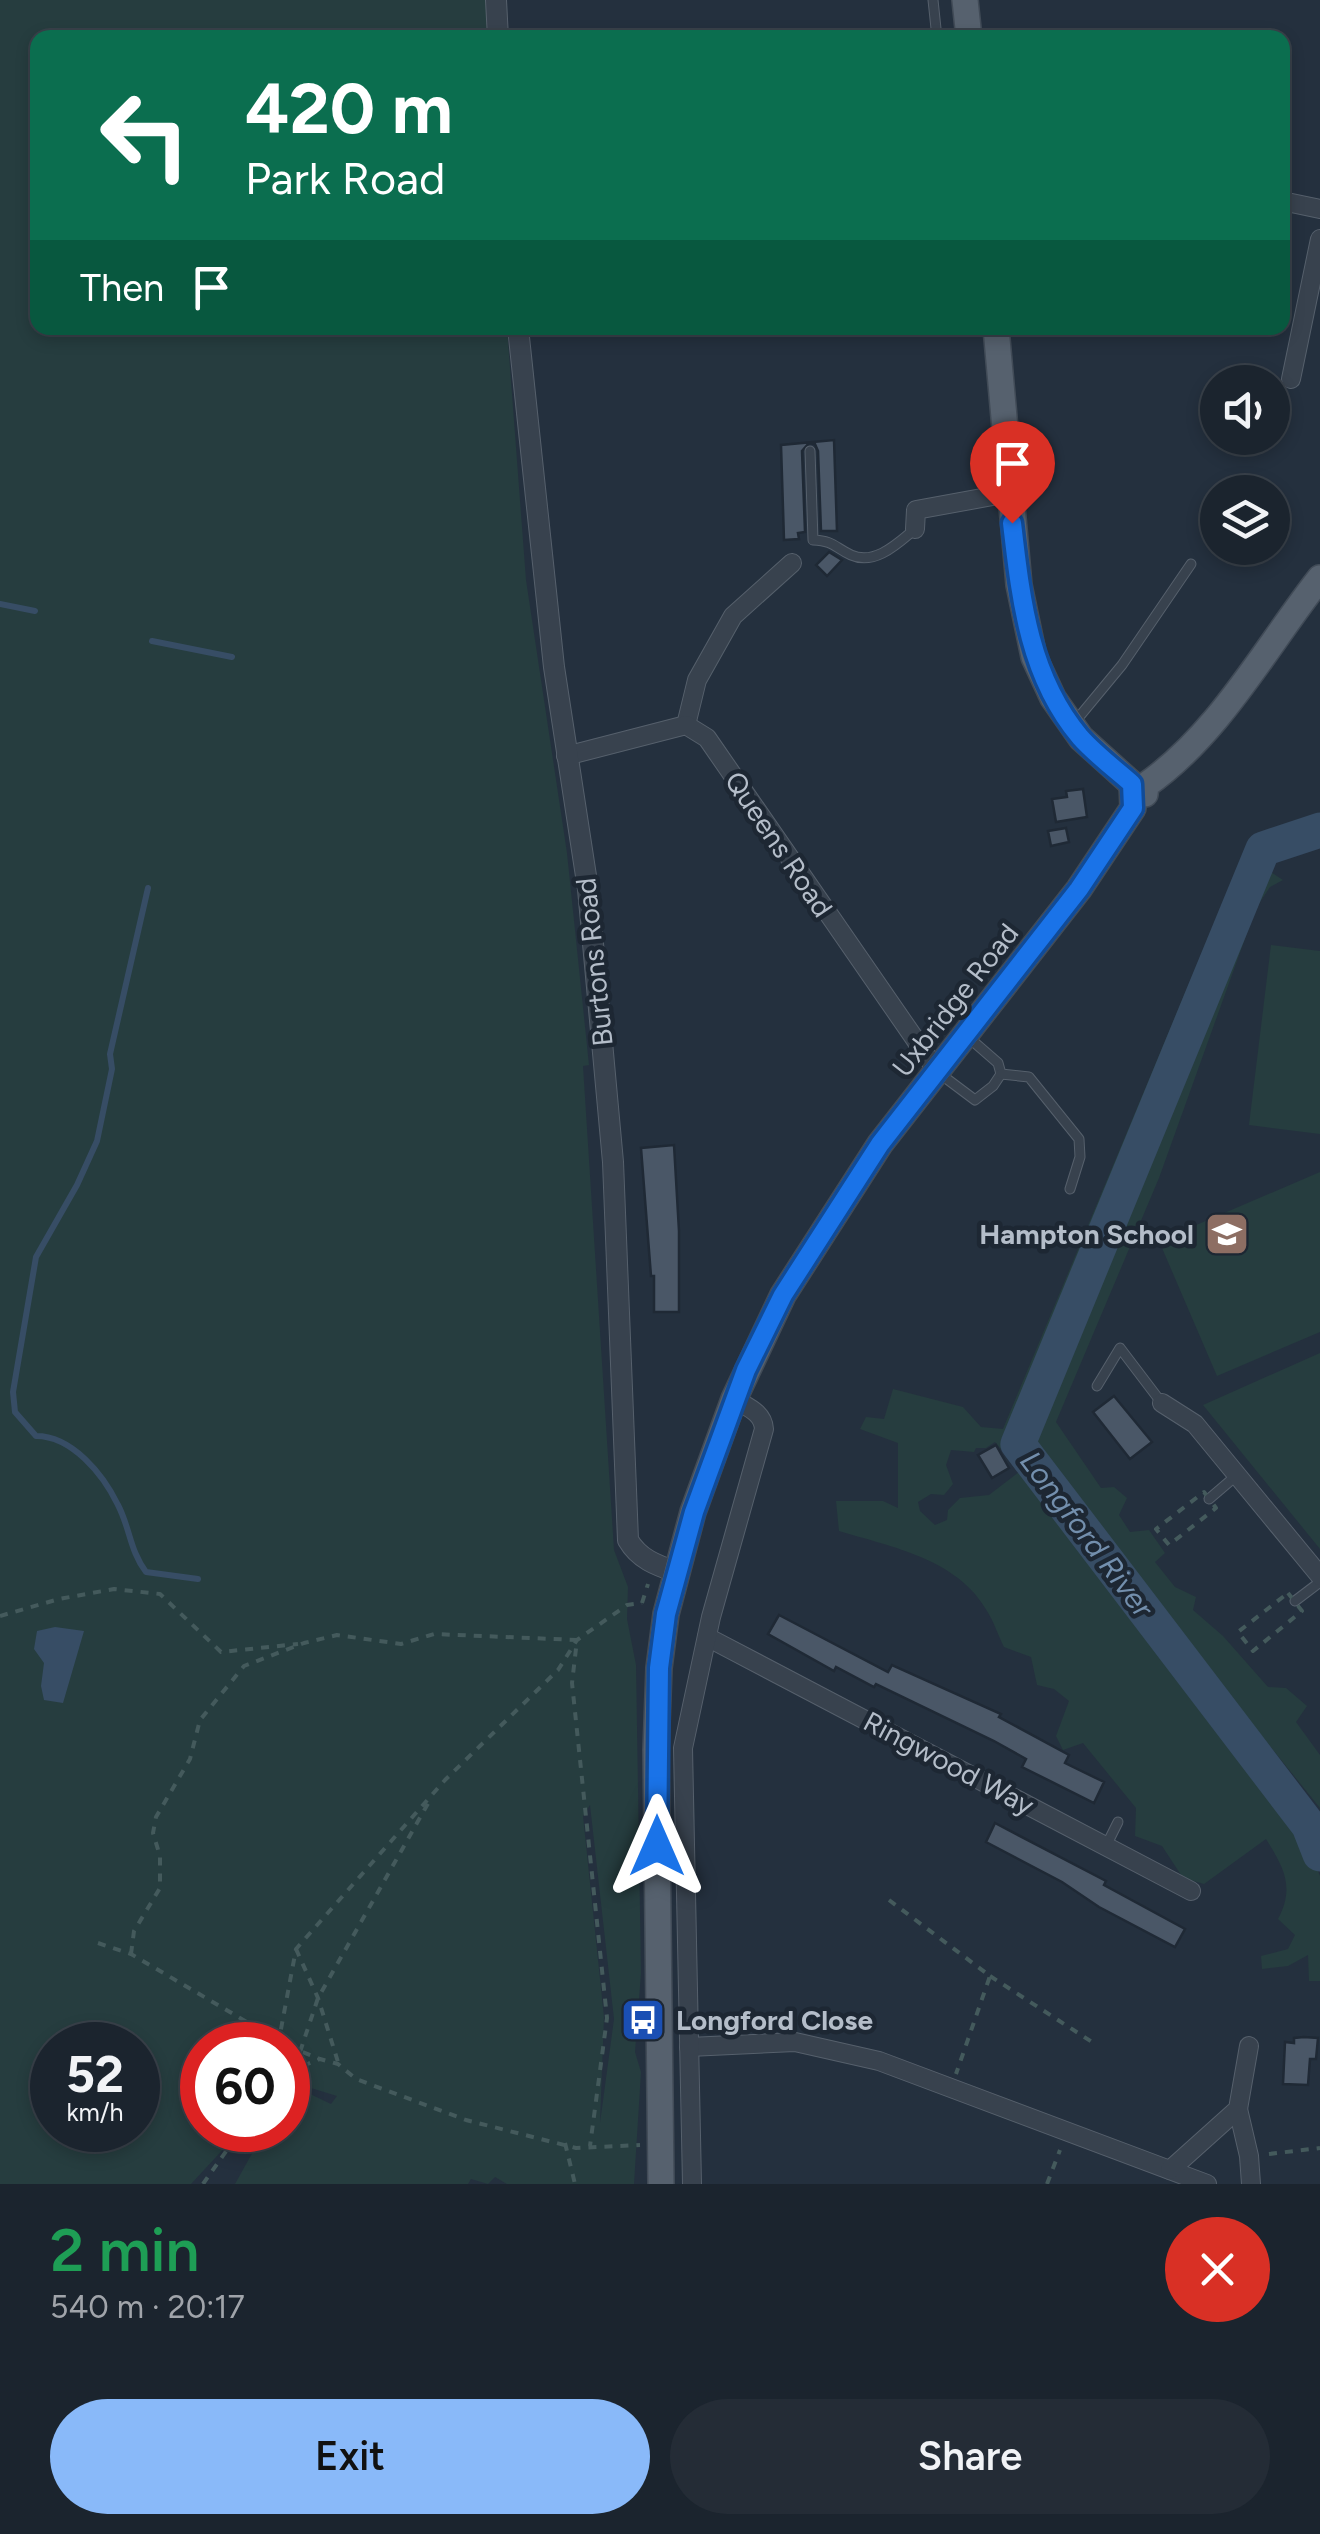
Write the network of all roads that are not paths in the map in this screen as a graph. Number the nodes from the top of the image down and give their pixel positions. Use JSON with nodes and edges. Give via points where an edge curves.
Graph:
{"nodes":[{"id":1,"x":496,"y":0,"type":"edge"},
{"id":2,"x":934,"y":0,"type":"edge"},
{"id":3,"x":965,"y":0,"type":"edge"},
{"id":4,"x":498,"y":30,"type":"edge"},
{"id":5,"x":936,"y":30,"type":"edge"},
{"id":6,"x":967,"y":30,"type":"edge"},
{"id":7,"x":1290,"y":203,"type":"edge"},
{"id":8,"x":1320,"y":209,"type":"edge"},
{"id":9,"x":1320,"y":239,"type":"edge"},
{"id":10,"x":519,"y":335,"type":"edge"},
{"id":11,"x":997,"y":335,"type":"edge"},
{"id":12,"x":1291,"y":378,"type":"dead end"},
{"id":13,"x":810,"y":451,"type":"dead end"},
{"id":14,"x":1008,"y":492,"type":"junction"},
{"id":15,"x":915,"y":528,"type":"joint"},
{"id":16,"x":792,"y":563,"type":"dead end"},
{"id":17,"x":1191,"y":564,"type":"dead end"},
{"id":18,"x":1320,"y":578,"type":"edge"},
{"id":19,"x":686,"y":725,"type":"junction"},
{"id":20,"x":1072,"y":726,"type":"junction"},
{"id":21,"x":566,"y":756,"type":"junction"},
{"id":22,"x":1138,"y":788,"type":"junction"},
{"id":23,"x":966,"y":1035,"type":"junction"},
{"id":24,"x":937,"y":1071,"type":"junction"},
{"id":25,"x":1001,"y":1074,"type":"junction"},
{"id":26,"x":1070,"y":1189,"type":"dead end"},
{"id":27,"x":1097,"y":1386,"type":"dead end"},
{"id":28,"x":734,"y":1399,"type":"junction"},
{"id":29,"x":1162,"y":1403,"type":"joint"},
{"id":30,"x":1239,"y":1474,"type":"junction"},
{"id":31,"x":1209,"y":1499,"type":"road end"},
{"id":32,"x":664,"y":1572,"type":"junction"},
{"id":33,"x":1320,"y":1579,"type":"edge"},
{"id":34,"x":1295,"y":1601,"type":"road end"},
{"id":35,"x":707,"y":1636,"type":"junction"},
{"id":36,"x":1118,"y":1822,"type":"dead end"},
{"id":37,"x":1106,"y":1846,"type":"junction"},
{"id":38,"x":1191,"y":1890,"type":"dead end"},
{"id":39,"x":689,"y":2046,"type":"junction"},
{"id":40,"x":1249,"y":2046,"type":"dead end"},
{"id":41,"x":1238,"y":2109,"type":"junction"},
{"id":42,"x":1170,"y":2170,"type":"junction"},
{"id":43,"x":661,"y":2184,"type":"edge"},
{"id":44,"x":692,"y":2184,"type":"edge"},
{"id":45,"x":1207,"y":2184,"type":"edge"},
{"id":46,"x":1251,"y":2184,"type":"edge"}],
"edges":[{"from":1,"to":4,"type":"street"},
{"from":2,"to":5,"type":"lane"},
{"from":3,"to":6,"type":"main road"},
{"from":7,"to":8,"type":"street"},
{"from":9,"to":12,"type":"street"},
{"from":10,"to":21,"type":"street","name":"Burtons Road"},
{"from":11,"to":14,"type":"main road"},
{"from":13,"to":15,"type":"lane","via":[[813,540],[830,541],[854,557],[882,555]]},
{"from":14,"to":15,"type":"street","via":[[916,510]]},
{"from":14,"to":20,"type":"main road","via":[[1034,656]]},
{"from":16,"to":19,"type":"street","via":[[733,616],[697,680]]},
{"from":17,"to":20,"type":"lane"},
{"from":18,"to":22,"type":"main road","name":"Uxbridge Road","via":[[1213,722],[1167,770]]},
{"from":19,"to":21,"type":"street"},
{"from":19,"to":24,"type":"street","name":"Queens Road","via":[[707,738]]},
{"from":20,"to":22,"type":"main road"},
{"from":21,"to":32,"type":"street","name":"Burtons Road","via":[[588,889],[613,1162],[628,1540]]},
{"from":22,"to":23,"type":"main road","name":"Uxbridge Road","via":[[1133,808],[1079,889]]},
{"from":23,"to":24,"type":"main road","name":"Uxbridge Road"},
{"from":23,"to":25,"type":"lane","via":[[998,1063]]},
{"from":24,"to":25,"type":"lane","via":[[975,1100]]},
{"from":24,"to":28,"type":"main road","name":"Uxbridge Road","via":[[880,1144],[783,1295]]},
{"from":25,"to":26,"type":"lane","via":[[1029,1076],[1071,1127],[1080,1157]]},
{"from":27,"to":29,"type":"lane","via":[[1120,1348]]},
{"from":28,"to":32,"type":"main road","name":"Uxbridge Road"},
{"from":28,"to":35,"type":"street","via":[[758,1414],[764,1428]]},
{"from":29,"to":30,"type":"street","via":[[1196,1424]]},
{"from":30,"to":31,"type":"lane"},
{"from":30,"to":33,"type":"street"},
{"from":32,"to":43,"type":"main road","name":"Uxbridge Road","via":[[656,1750]]},
{"from":33,"to":34,"type":"lane"},
{"from":35,"to":37,"type":"street","name":"Ringwood Way"},
{"from":35,"to":39,"type":"street","via":[[683,1748]]},
{"from":36,"to":37,"type":"lane"},
{"from":37,"to":38,"type":"street","name":"Ringwood Way"},
{"from":39,"to":42,"type":"street","via":[[795,2042],[880,2061]]},
{"from":39,"to":44,"type":"street"},
{"from":40,"to":41,"type":"street"},
{"from":41,"to":42,"type":"street"},
{"from":41,"to":46,"type":"street"},
{"from":42,"to":45,"type":"street"}]}
